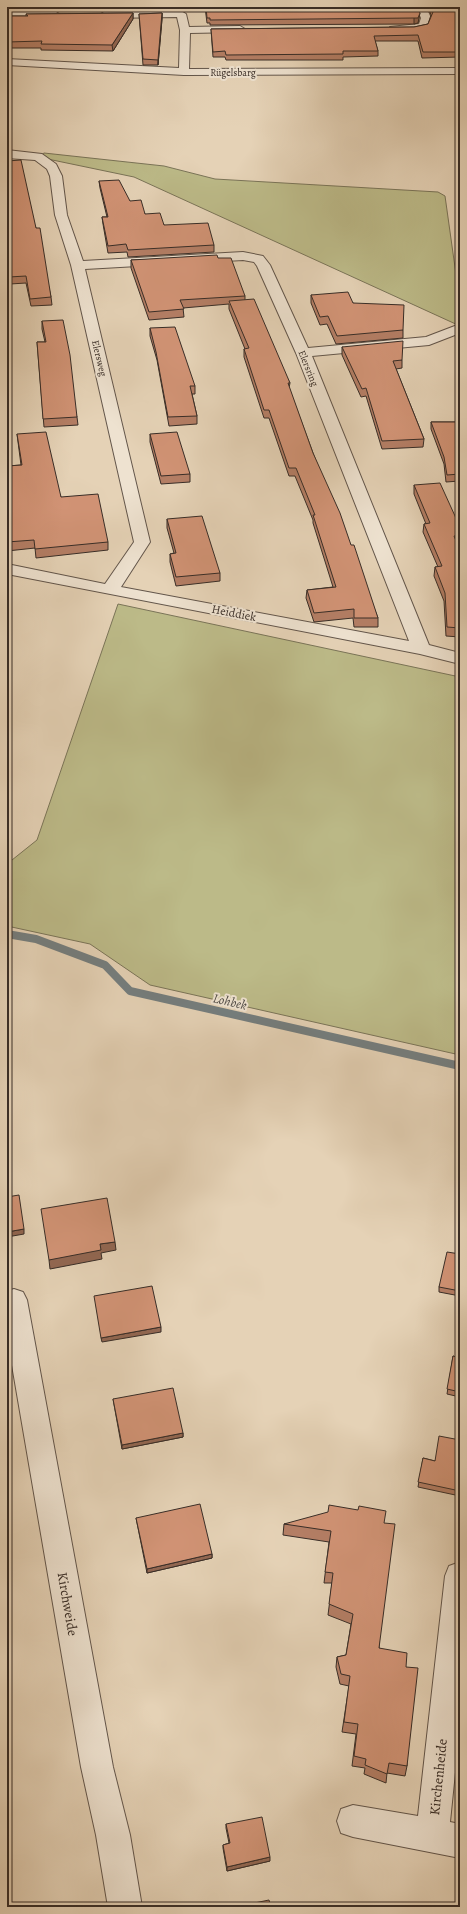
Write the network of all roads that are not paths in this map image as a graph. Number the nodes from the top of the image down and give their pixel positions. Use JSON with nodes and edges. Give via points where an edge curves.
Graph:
{"nodes":[{"id":1,"x":421,"y":7,"type":"edge"},
{"id":2,"x":180,"y":11,"type":"edge"},
{"id":3,"x":7,"y":15,"type":"edge"},
{"id":4,"x":68,"y":15,"type":"edge"},
{"id":5,"x":91,"y":15,"type":"edge"},
{"id":6,"x":248,"y":29,"type":"edge"},
{"id":7,"x":382,"y":29,"type":"edge"},
{"id":8,"x":185,"y":30,"type":"junction"},
{"id":9,"x":7,"y":62,"type":"edge"},
{"id":10,"x":460,"y":71,"type":"edge"},
{"id":11,"x":184,"y":72,"type":"junction"},
{"id":12,"x":7,"y":154,"type":"edge"},
{"id":13,"x":78,"y":265,"type":"junction"},
{"id":14,"x":460,"y":328,"type":"edge"},
{"id":15,"x":304,"y":353,"type":"junction"},
{"id":16,"x":7,"y":569,"type":"edge"},
{"id":17,"x":110,"y":590,"type":"junction"},
{"id":18,"x":421,"y":648,"type":"junction"},
{"id":19,"x":460,"y":659,"type":"edge"},
{"id":20,"x":14,"y":1300,"type":"dead end"},
{"id":21,"x":460,"y":1576,"type":"edge"},
{"id":22,"x":353,"y":1821,"type":"dead end"},
{"id":23,"x":446,"y":1838,"type":"edge"},
{"id":24,"x":125,"y":1907,"type":"edge"}],
"edges":[{"from":1,"to":7,"type":"street","via":[[426,18],[423,26]]},
{"from":2,"to":5,"type":"street"},
{"from":2,"to":8,"type":"street"},
{"from":3,"to":4,"type":"street"},
{"from":6,"to":8,"type":"street"},
{"from":8,"to":11,"type":"street"},
{"from":9,"to":11,"type":"street","name":"Rügelsbarg"},
{"from":10,"to":11,"type":"street","name":"Rügelsbarg"},
{"from":12,"to":13,"type":"street","name":"Elersweg","via":[[38,157],[52,167],[56,176],[60,215]]},
{"from":13,"to":15,"type":"street","name":"Elersring","via":[[244,256],[258,259],[264,265]]},
{"from":13,"to":17,"type":"street","name":"Elersweg","via":[[142,542]]},
{"from":14,"to":15,"type":"street","via":[[429,341]]},
{"from":15,"to":18,"type":"street","name":"Elersring"},
{"from":16,"to":17,"type":"street","name":"Heiddiek"},
{"from":17,"to":18,"type":"street","name":"Heiddiek"},
{"from":18,"to":19,"type":"street","name":"Heiddiek"},
{"from":20,"to":24,"type":"street","name":"Kirchweide","via":[[97,1767],[114,1835]]},
{"from":21,"to":23,"type":"street","name":"Kirchenheide"},
{"from":22,"to":23,"type":"street","name":"Kirchenheide"}]}
